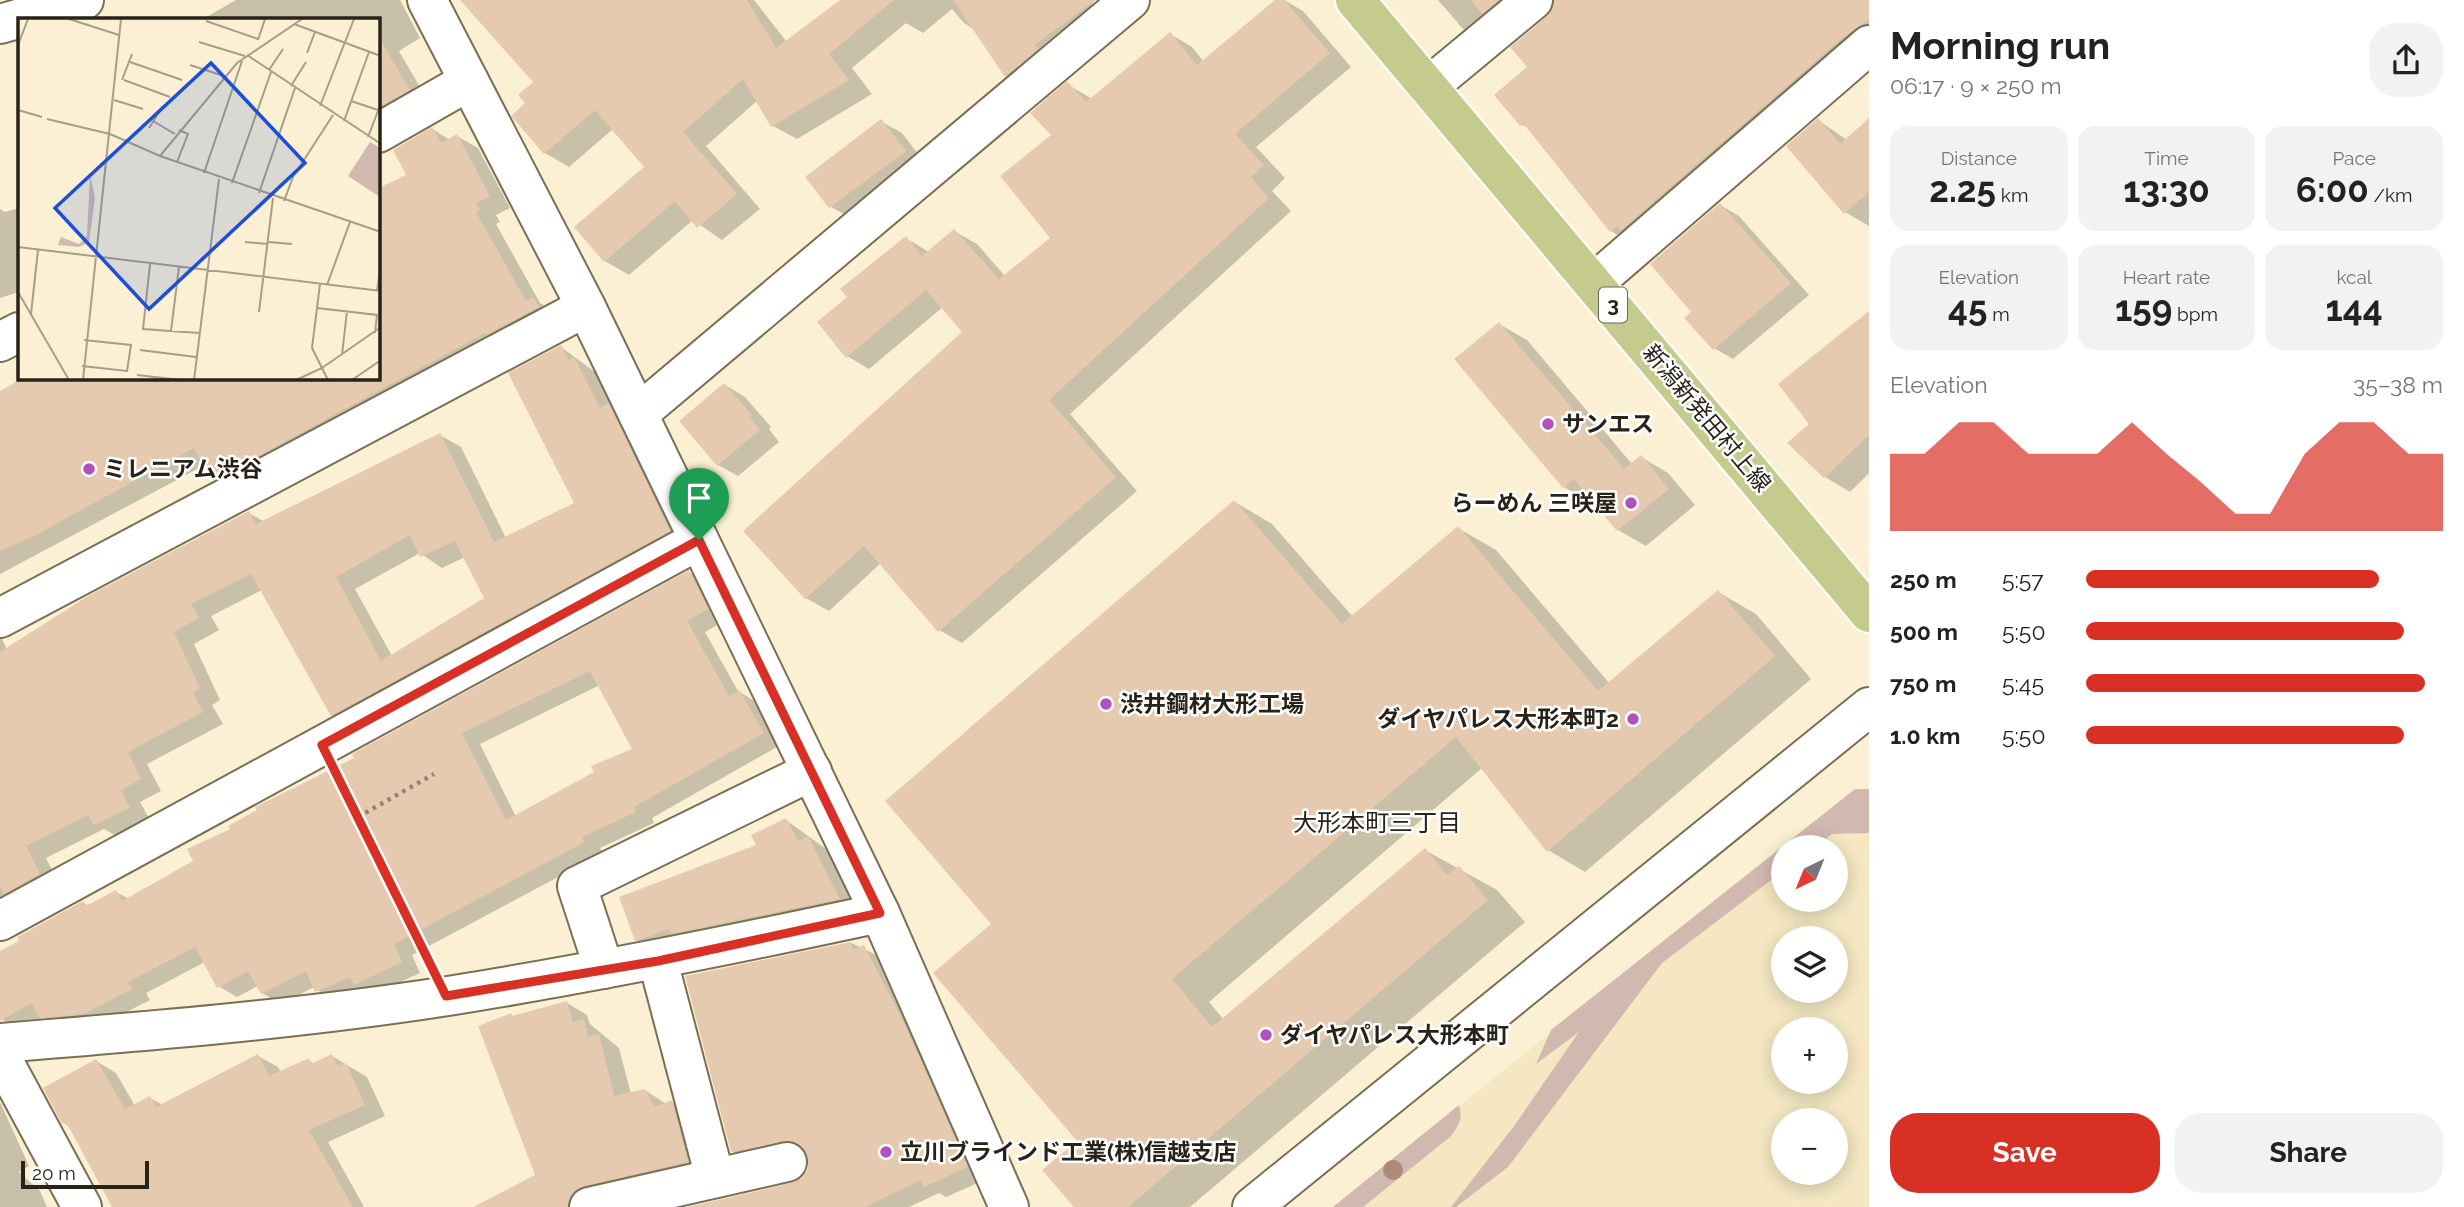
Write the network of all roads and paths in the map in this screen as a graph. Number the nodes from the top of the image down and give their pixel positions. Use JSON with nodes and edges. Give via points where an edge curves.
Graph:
{"nodes":[{"id":1,"x":84,"y":0,"type":"edge"},
{"id":2,"x":427,"y":0,"type":"edge"},
{"id":3,"x":1130,"y":0,"type":"edge"},
{"id":4,"x":1355,"y":0,"type":"edge"},
{"id":5,"x":1534,"y":0,"type":"edge"},
{"id":6,"x":21,"y":18,"type":"edge"},
{"id":7,"x":18,"y":19,"type":"edge"},
{"id":8,"x":0,"y":24,"type":"edge"},
{"id":9,"x":1869,"y":45,"type":"edge"},
{"id":10,"x":469,"y":81,"type":"junction"},
{"id":11,"x":1428,"y":87,"type":"junction"},
{"id":12,"x":380,"y":132,"type":"edge"},
{"id":13,"x":1594,"y":283,"type":"junction"},
{"id":14,"x":586,"y":307,"type":"junction"},
{"id":15,"x":18,"y":333,"type":"edge"},
{"id":16,"x":0,"y":342,"type":"edge"},
{"id":17,"x":638,"y":414,"type":"junction"},
{"id":18,"x":699,"y":540,"type":"junction"},
{"id":19,"x":1869,"y":613,"type":"edge"},
{"id":20,"x":0,"y":618,"type":"edge"},
{"id":21,"x":1869,"y":707,"type":"edge"},
{"id":22,"x":322,"y":745,"type":"junction"},
{"id":23,"x":812,"y":771,"type":"junction"},
{"id":24,"x":434,"y":774,"type":"dead end"},
{"id":25,"x":358,"y":817,"type":"junction"},
{"id":26,"x":880,"y":913,"type":"junction"},
{"id":27,"x":0,"y":921,"type":"edge"},
{"id":28,"x":658,"y":961,"type":"junction"},
{"id":29,"x":604,"y":969,"type":"junction"},
{"id":30,"x":446,"y":996,"type":"junction"},
{"id":31,"x":0,"y":1044,"type":"edge"},
{"id":32,"x":0,"y":1055,"type":"edge"},
{"id":33,"x":787,"y":1162,"type":"dead end"},
{"id":34,"x":716,"y":1178,"type":"junction"},
{"id":35,"x":82,"y":1207,"type":"edge"},
{"id":36,"x":589,"y":1207,"type":"edge"},
{"id":37,"x":1009,"y":1207,"type":"edge"},
{"id":38,"x":1252,"y":1207,"type":"edge"}],
"edges":[{"from":1,"to":6,"type":"street"},
{"from":2,"to":10,"type":"street"},
{"from":3,"to":17,"type":"street"},
{"from":4,"to":11,"type":"main road","name":"新潟新発田村上線","number":"3"},
{"from":5,"to":11,"type":"street"},
{"from":7,"to":8,"type":"street"},
{"from":9,"to":13,"type":"street"},
{"from":10,"to":12,"type":"street"},
{"from":10,"to":14,"type":"street"},
{"from":11,"to":13,"type":"main road","name":"新潟新発田村上線","number":"3"},
{"from":13,"to":19,"type":"main road","name":"新潟新発田村上線","number":"3"},
{"from":14,"to":17,"type":"street"},
{"from":14,"to":20,"type":"street"},
{"from":15,"to":16,"type":"street"},
{"from":17,"to":18,"type":"street"},
{"from":18,"to":22,"type":"street"},
{"from":18,"to":23,"type":"street"},
{"from":21,"to":38,"type":"street"},
{"from":22,"to":25,"type":"path"},
{"from":22,"to":27,"type":"street"},
{"from":23,"to":26,"type":"street"},
{"from":23,"to":29,"type":"street","via":[[577,886]]},
{"from":24,"to":25,"type":"path"},
{"from":25,"to":30,"type":"path"},
{"from":26,"to":28,"type":"street"},
{"from":26,"to":37,"type":"street"},
{"from":28,"to":29,"type":"street"},
{"from":28,"to":34,"type":"street"},
{"from":29,"to":30,"type":"street"},
{"from":30,"to":31,"type":"street","via":[[220,1025]]},
{"from":32,"to":35,"type":"street"},
{"from":33,"to":34,"type":"street"},
{"from":34,"to":36,"type":"street"}]}
